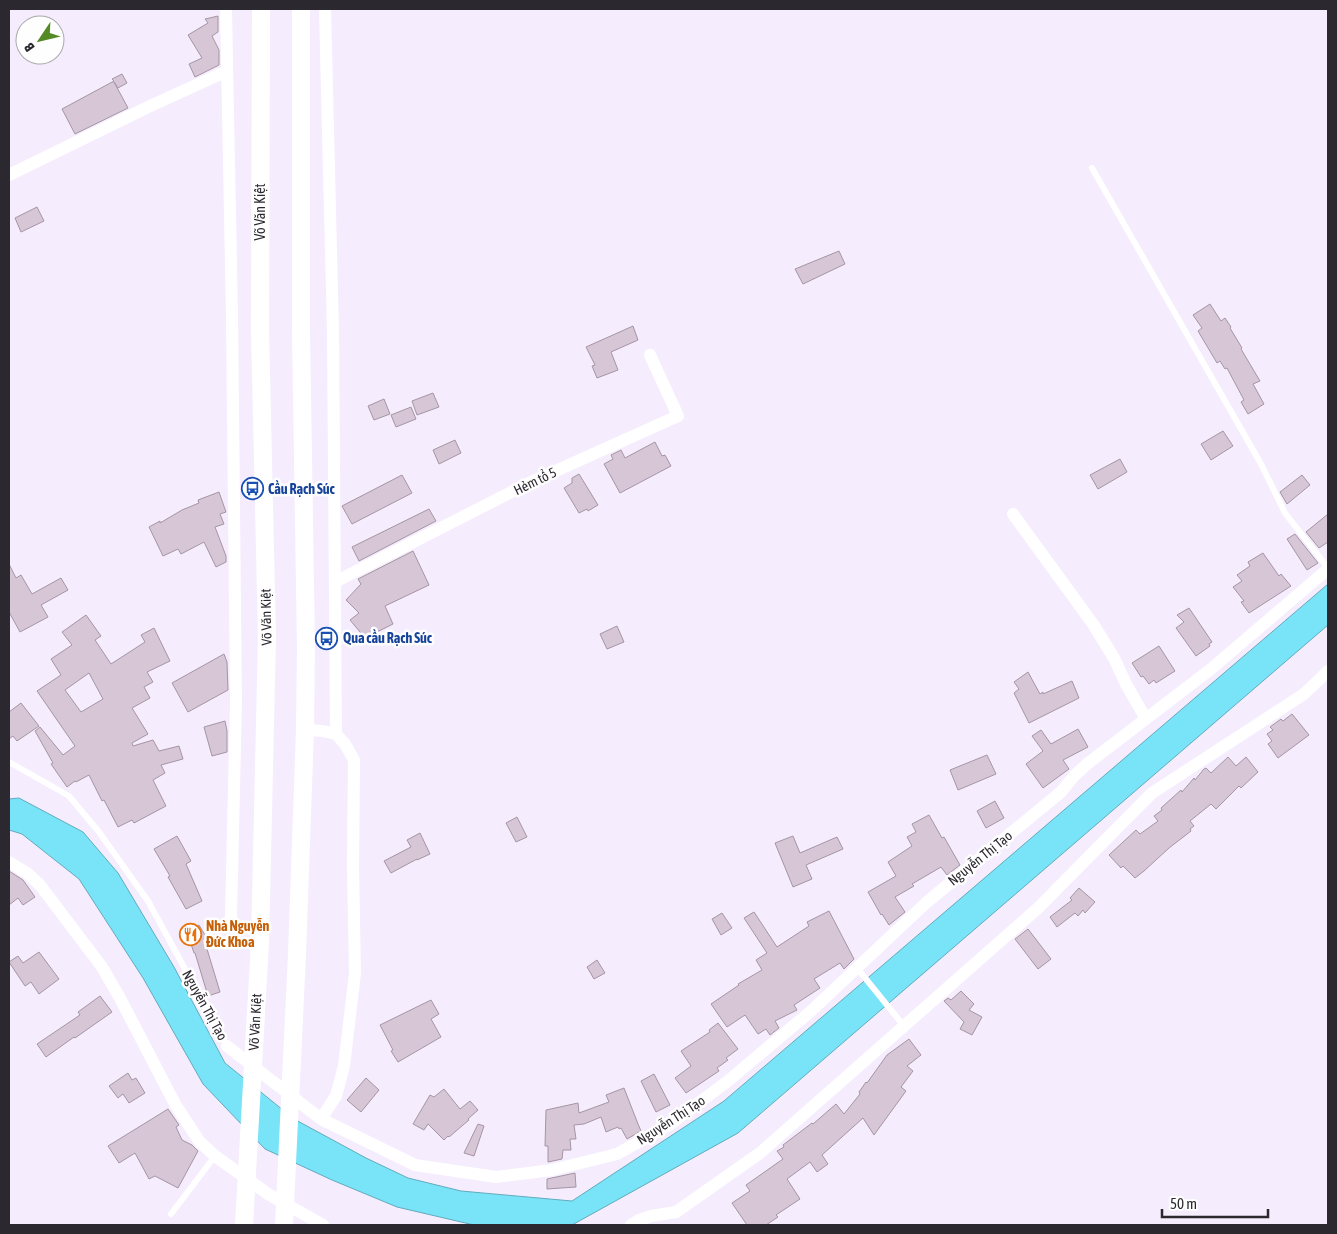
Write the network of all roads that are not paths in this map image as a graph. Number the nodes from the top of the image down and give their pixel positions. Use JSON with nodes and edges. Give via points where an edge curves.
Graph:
{"nodes":[{"id":1,"x":226,"y":9,"type":"edge"},
{"id":2,"x":261,"y":9,"type":"edge"},
{"id":3,"x":301,"y":9,"type":"edge"},
{"id":4,"x":325,"y":9,"type":"edge"},
{"id":5,"x":227,"y":71,"type":"junction"},
{"id":6,"x":1092,"y":168,"type":"dead end"},
{"id":7,"x":9,"y":174,"type":"edge"},
{"id":8,"x":650,"y":355,"type":"dead end"},
{"id":9,"x":1013,"y":514,"type":"dead end"},
{"id":10,"x":1328,"y":569,"type":"edge"},
{"id":11,"x":336,"y":582,"type":"junction"},
{"id":12,"x":1328,"y":671,"type":"edge"},
{"id":13,"x":1146,"y":718,"type":"junction"},
{"id":14,"x":305,"y":730,"type":"junction"},
{"id":15,"x":336,"y":734,"type":"junction"},
{"id":16,"x":9,"y":762,"type":"edge"},
{"id":17,"x":9,"y":862,"type":"edge"},
{"id":18,"x":260,"y":936,"type":"junction"},
{"id":19,"x":857,"y":968,"type":"junction"},
{"id":20,"x":904,"y":1026,"type":"junction"},
{"id":21,"x":227,"y":1046,"type":"joint"},
{"id":22,"x":321,"y":1120,"type":"junction"},
{"id":23,"x":214,"y":1156,"type":"junction"},
{"id":24,"x":172,"y":1214,"type":"dead end"},
{"id":25,"x":244,"y":1221,"type":"edge"},
{"id":26,"x":284,"y":1224,"type":"edge"},
{"id":27,"x":324,"y":1225,"type":"edge"},
{"id":28,"x":631,"y":1225,"type":"edge"}],
"edges":[{"from":1,"to":5,"type":"street"},
{"from":2,"to":18,"type":"main road","name":"Võ Văn Kiệt","via":[[260,330],[267,637]]},
{"from":3,"to":14,"type":"main road"},
{"from":4,"to":11,"type":"street"},
{"from":5,"to":7,"type":"street"},
{"from":5,"to":18,"type":"street","via":[[236,702],[231,918],[237,927]]},
{"from":6,"to":10,"type":"lane","via":[[1256,456],[1285,513]]},
{"from":8,"to":11,"type":"street","name":"Hẻm tổ 5","via":[[678,416],[531,482]]},
{"from":9,"to":13,"type":"street","via":[[1093,624]]},
{"from":10,"to":13,"type":"street","name":"Nguyễn Thị Tạo"},
{"from":11,"to":15,"type":"street"},
{"from":12,"to":20,"type":"street","via":[[1304,694],[1152,793],[1038,908]]},
{"from":13,"to":19,"type":"street","name":"Nguyễn Thị Tạo","via":[[1087,764],[1061,792],[927,902]]},
{"from":14,"to":15,"type":"street"},
{"from":14,"to":26,"type":"main road"},
{"from":15,"to":22,"type":"street","via":[[354,760],[355,973],[344,1066],[336,1096]]},
{"from":16,"to":21,"type":"lane","name":"Nguyễn Thị Tạo","via":[[69,796],[99,832],[148,902]]},
{"from":17,"to":23,"type":"street","via":[[40,885],[102,967],[175,1104],[199,1141]]},
{"from":18,"to":25,"type":"main road","name":"Võ Văn Kiệt"},
{"from":19,"to":20,"type":"lane"},
{"from":19,"to":22,"type":"street","name":"Nguyễn Thị Tạo","via":[[728,1081],[669,1125],[617,1154],[552,1170],[496,1177],[415,1165]]},
{"from":20,"to":28,"type":"street","via":[[760,1153],[676,1212],[651,1216]]},
{"from":21,"to":22,"type":"street","name":"Nguyễn Thị Tạo"},
{"from":23,"to":24,"type":"lane"},
{"from":23,"to":27,"type":"street","via":[[268,1194]]}]}
